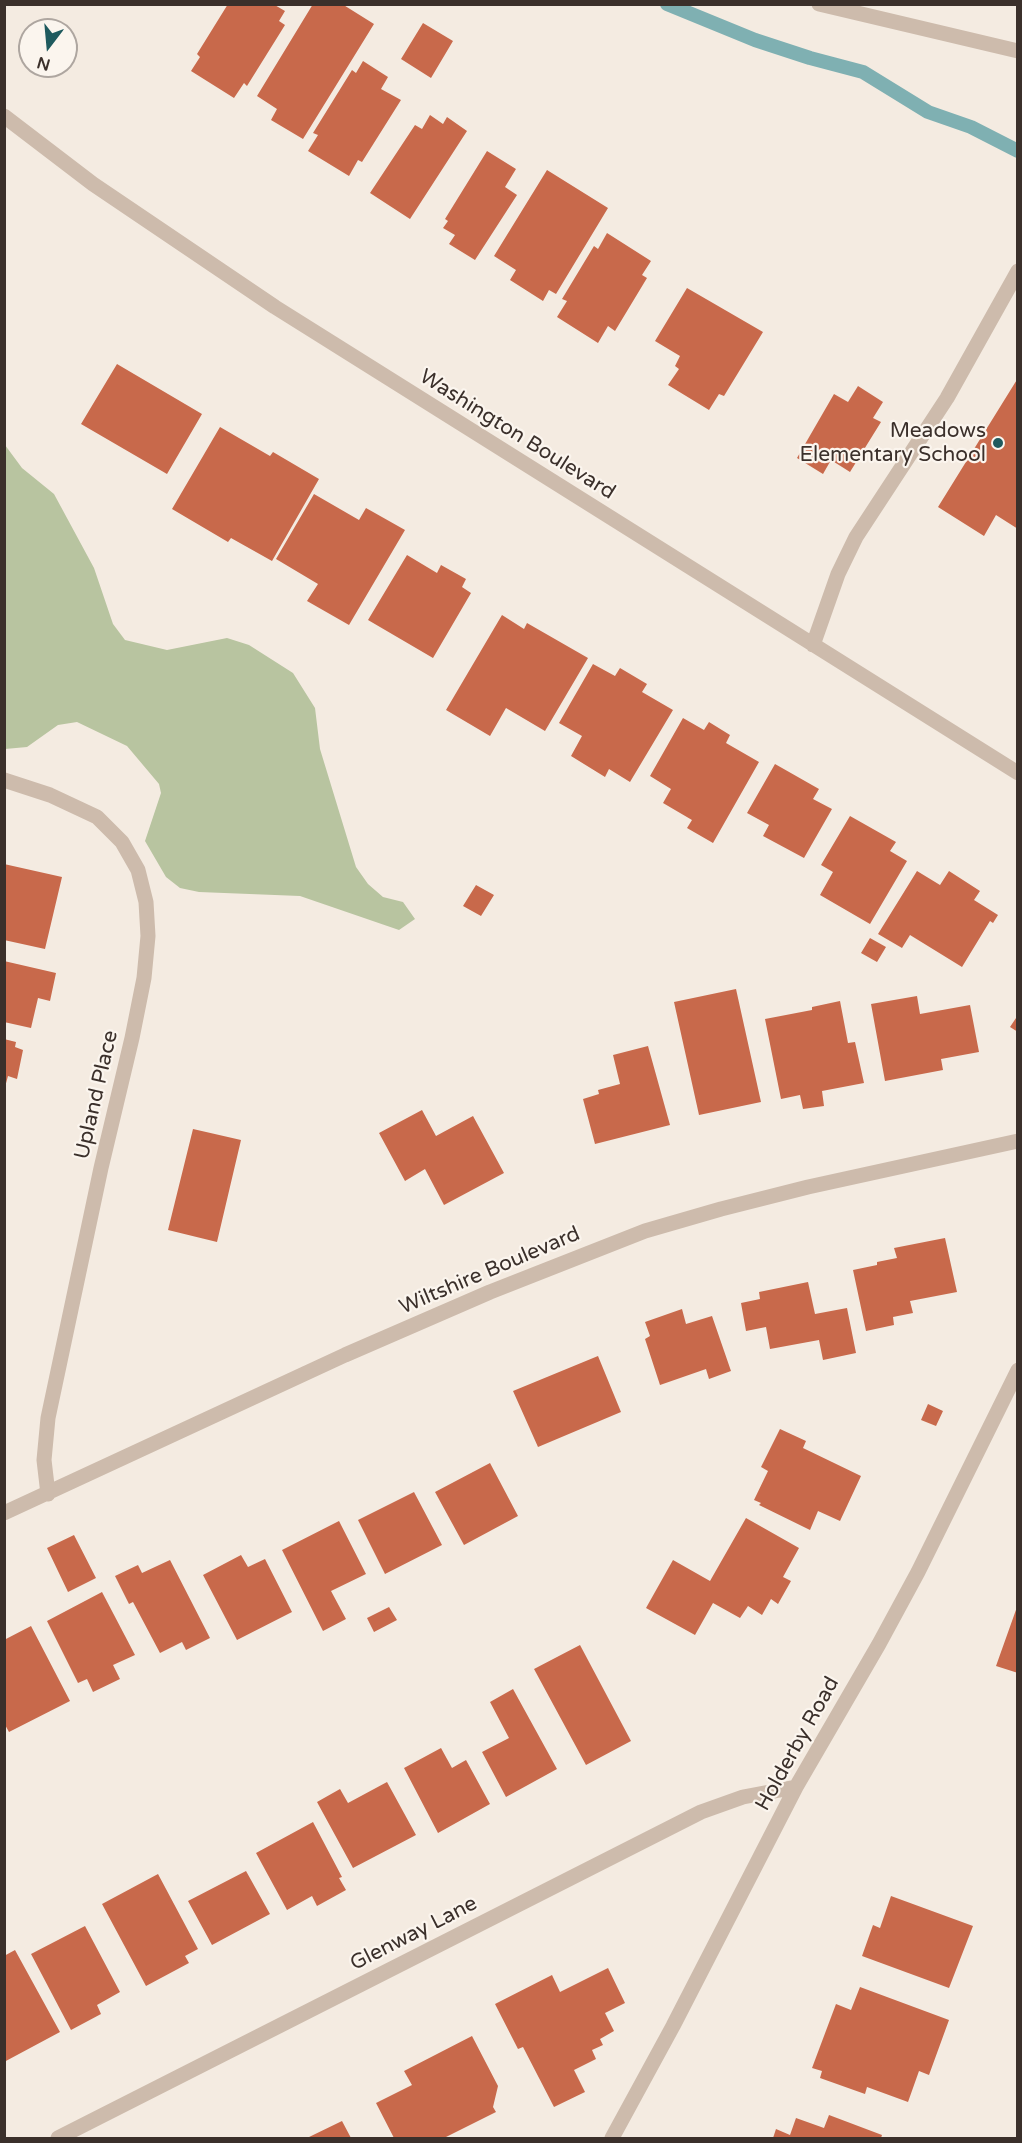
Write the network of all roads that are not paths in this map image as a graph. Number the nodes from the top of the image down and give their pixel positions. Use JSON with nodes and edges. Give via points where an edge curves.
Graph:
{"nodes":[{"id":1,"x":819,"y":4,"type":"edge"},
{"id":2,"x":1017,"y":51,"type":"edge"},
{"id":3,"x":4,"y":116,"type":"edge"},
{"id":4,"x":1017,"y":271,"type":"edge"},
{"id":5,"x":813,"y":645,"type":"junction"},
{"id":6,"x":1017,"y":773,"type":"edge"},
{"id":7,"x":4,"y":780,"type":"edge"},
{"id":8,"x":1017,"y":1142,"type":"edge"},
{"id":9,"x":1017,"y":1370,"type":"edge"},
{"id":10,"x":48,"y":1494,"type":"junction"},
{"id":11,"x":4,"y":1513,"type":"edge"},
{"id":12,"x":796,"y":1787,"type":"junction"},
{"id":13,"x":58,"y":2139,"type":"edge"},
{"id":14,"x":612,"y":2139,"type":"edge"}],
"edges":[{"from":1,"to":2,"type":"street"},
{"from":3,"to":5,"type":"street","name":"Washington Boulevard","via":[[93,184],[246,287]]},
{"from":4,"to":5,"type":"street","via":[[947,398],[856,537],[838,574]]},
{"from":5,"to":6,"type":"street","name":"Washington Boulevard"},
{"from":7,"to":10,"type":"street","name":"Upland Place","via":[[50,795],[97,817],[122,842],[133,860],[146,902],[144,978],[48,1418],[44,1460]]},
{"from":8,"to":10,"type":"street","name":"Wiltshire Boulevard","via":[[808,1187],[645,1231],[345,1355]]},
{"from":9,"to":12,"type":"street","name":"Holderby Road","via":[[918,1572]]},
{"from":10,"to":11,"type":"street","name":"Wiltshire Boulevard"},
{"from":12,"to":13,"type":"street","name":"Glenway Lane","via":[[743,1797],[701,1812]]},
{"from":12,"to":14,"type":"street","name":"Holderby Road"}]}
